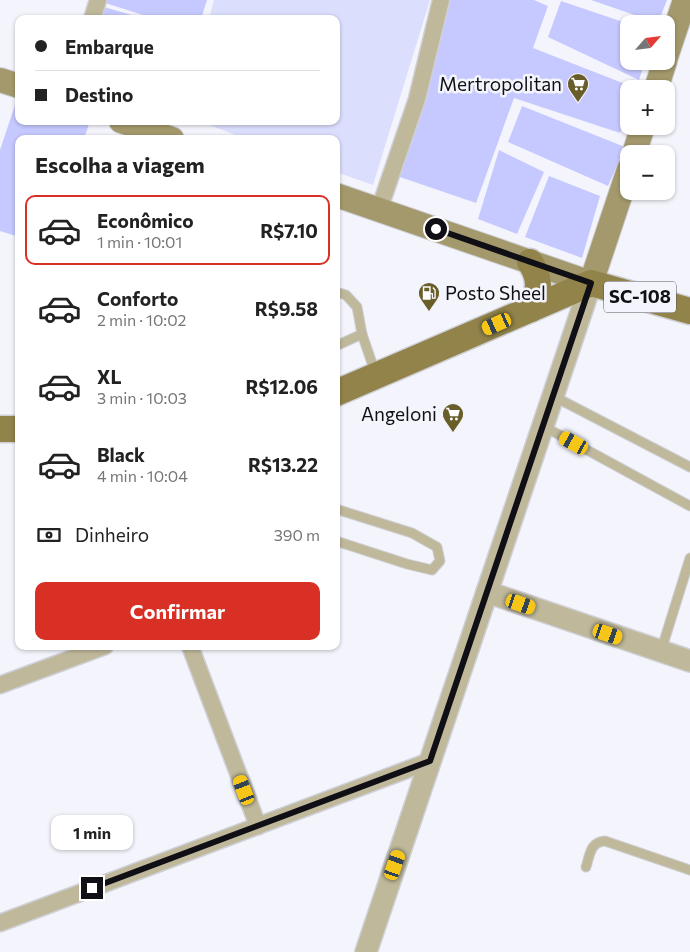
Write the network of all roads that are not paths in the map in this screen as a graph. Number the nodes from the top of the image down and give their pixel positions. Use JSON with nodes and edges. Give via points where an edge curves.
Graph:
{"nodes":[{"id":1,"x":98,"y":0,"type":"edge"},
{"id":2,"x":441,"y":0,"type":"edge"},
{"id":3,"x":685,"y":0,"type":"edge"},
{"id":4,"x":93,"y":15,"type":"edge"},
{"id":5,"x":675,"y":30,"type":"edge"},
{"id":6,"x":0,"y":80,"type":"edge"},
{"id":7,"x":15,"y":85,"type":"edge"},
{"id":8,"x":132,"y":125,"type":"edge"},
{"id":9,"x":161,"y":135,"type":"edge"},
{"id":10,"x":340,"y":196,"type":"edge"},
{"id":11,"x":620,"y":196,"type":"edge"},
{"id":12,"x":379,"y":210,"type":"junction"},
{"id":13,"x":530,"y":262,"type":"junction"},
{"id":14,"x":591,"y":283,"type":"junction"},
{"id":15,"x":340,"y":293,"type":"edge"},
{"id":16,"x":531,"y":309,"type":"junction"},
{"id":17,"x":690,"y":311,"type":"edge"},
{"id":18,"x":362,"y":334,"type":"junction"},
{"id":19,"x":340,"y":344,"type":"edge"},
{"id":20,"x":377,"y":377,"type":"junction"},
{"id":21,"x":340,"y":391,"type":"edge"},
{"id":22,"x":553,"y":395,"type":"junction"},
{"id":23,"x":543,"y":426,"type":"junction"},
{"id":24,"x":0,"y":429,"type":"edge"},
{"id":25,"x":15,"y":429,"type":"edge"},
{"id":26,"x":690,"y":467,"type":"edge"},
{"id":27,"x":690,"y":506,"type":"edge"},
{"id":28,"x":340,"y":510,"type":"edge"},
{"id":29,"x":340,"y":543,"type":"edge"},
{"id":30,"x":690,"y":558,"type":"edge"},
{"id":31,"x":487,"y":592,"type":"junction"},
{"id":32,"x":93,"y":650,"type":"edge"},
{"id":33,"x":192,"y":650,"type":"edge"},
{"id":34,"x":660,"y":651,"type":"junction"},
{"id":35,"x":690,"y":661,"type":"edge"},
{"id":36,"x":0,"y":685,"type":"edge"},
{"id":37,"x":430,"y":761,"type":"junction"},
{"id":38,"x":258,"y":826,"type":"junction"},
{"id":39,"x":586,"y":866,"type":"dead end"},
{"id":40,"x":690,"y":870,"type":"edge"},
{"id":41,"x":0,"y":923,"type":"edge"},
{"id":42,"x":366,"y":952,"type":"edge"}],
"edges":[{"from":1,"to":4,"type":"street"},
{"from":2,"to":12,"type":"street","via":[[417,99]]},
{"from":3,"to":5,"type":"main road"},
{"from":6,"to":7,"type":"main road"},
{"from":8,"to":9,"type":"main road"},
{"from":10,"to":12,"type":"main road"},
{"from":11,"to":14,"type":"main road"},
{"from":12,"to":13,"type":"main road"},
{"from":13,"to":14,"type":"main road"},
{"from":13,"to":16,"type":"main road","via":[[539,284]]},
{"from":14,"to":16,"type":"main road","number":"SC-108"},
{"from":14,"to":17,"type":"main road","number":"SC-108"},
{"from":14,"to":22,"type":"street"},
{"from":15,"to":18,"type":"lane","via":[[357,307]]},
{"from":16,"to":20,"type":"main road","number":"SC-108"},
{"from":18,"to":19,"type":"lane"},
{"from":18,"to":20,"type":"lane"},
{"from":20,"to":21,"type":"main road","number":"SC-108"},
{"from":22,"to":23,"type":"street"},
{"from":22,"to":26,"type":"lane"},
{"from":23,"to":27,"type":"lane"},
{"from":23,"to":31,"type":"street"},
{"from":24,"to":25,"type":"main road"},
{"from":28,"to":29,"type":"lane","via":[[412,533],[437,547],[440,560],[432,570]]},
{"from":30,"to":34,"type":"lane"},
{"from":31,"to":34,"type":"street"},
{"from":31,"to":37,"type":"street"},
{"from":32,"to":36,"type":"street"},
{"from":33,"to":38,"type":"street"},
{"from":34,"to":35,"type":"street"},
{"from":37,"to":38,"type":"street"},
{"from":37,"to":42,"type":"street"},
{"from":38,"to":41,"type":"street"},
{"from":39,"to":40,"type":"lane","via":[[593,846],[598,841],[605,841]]}]}
